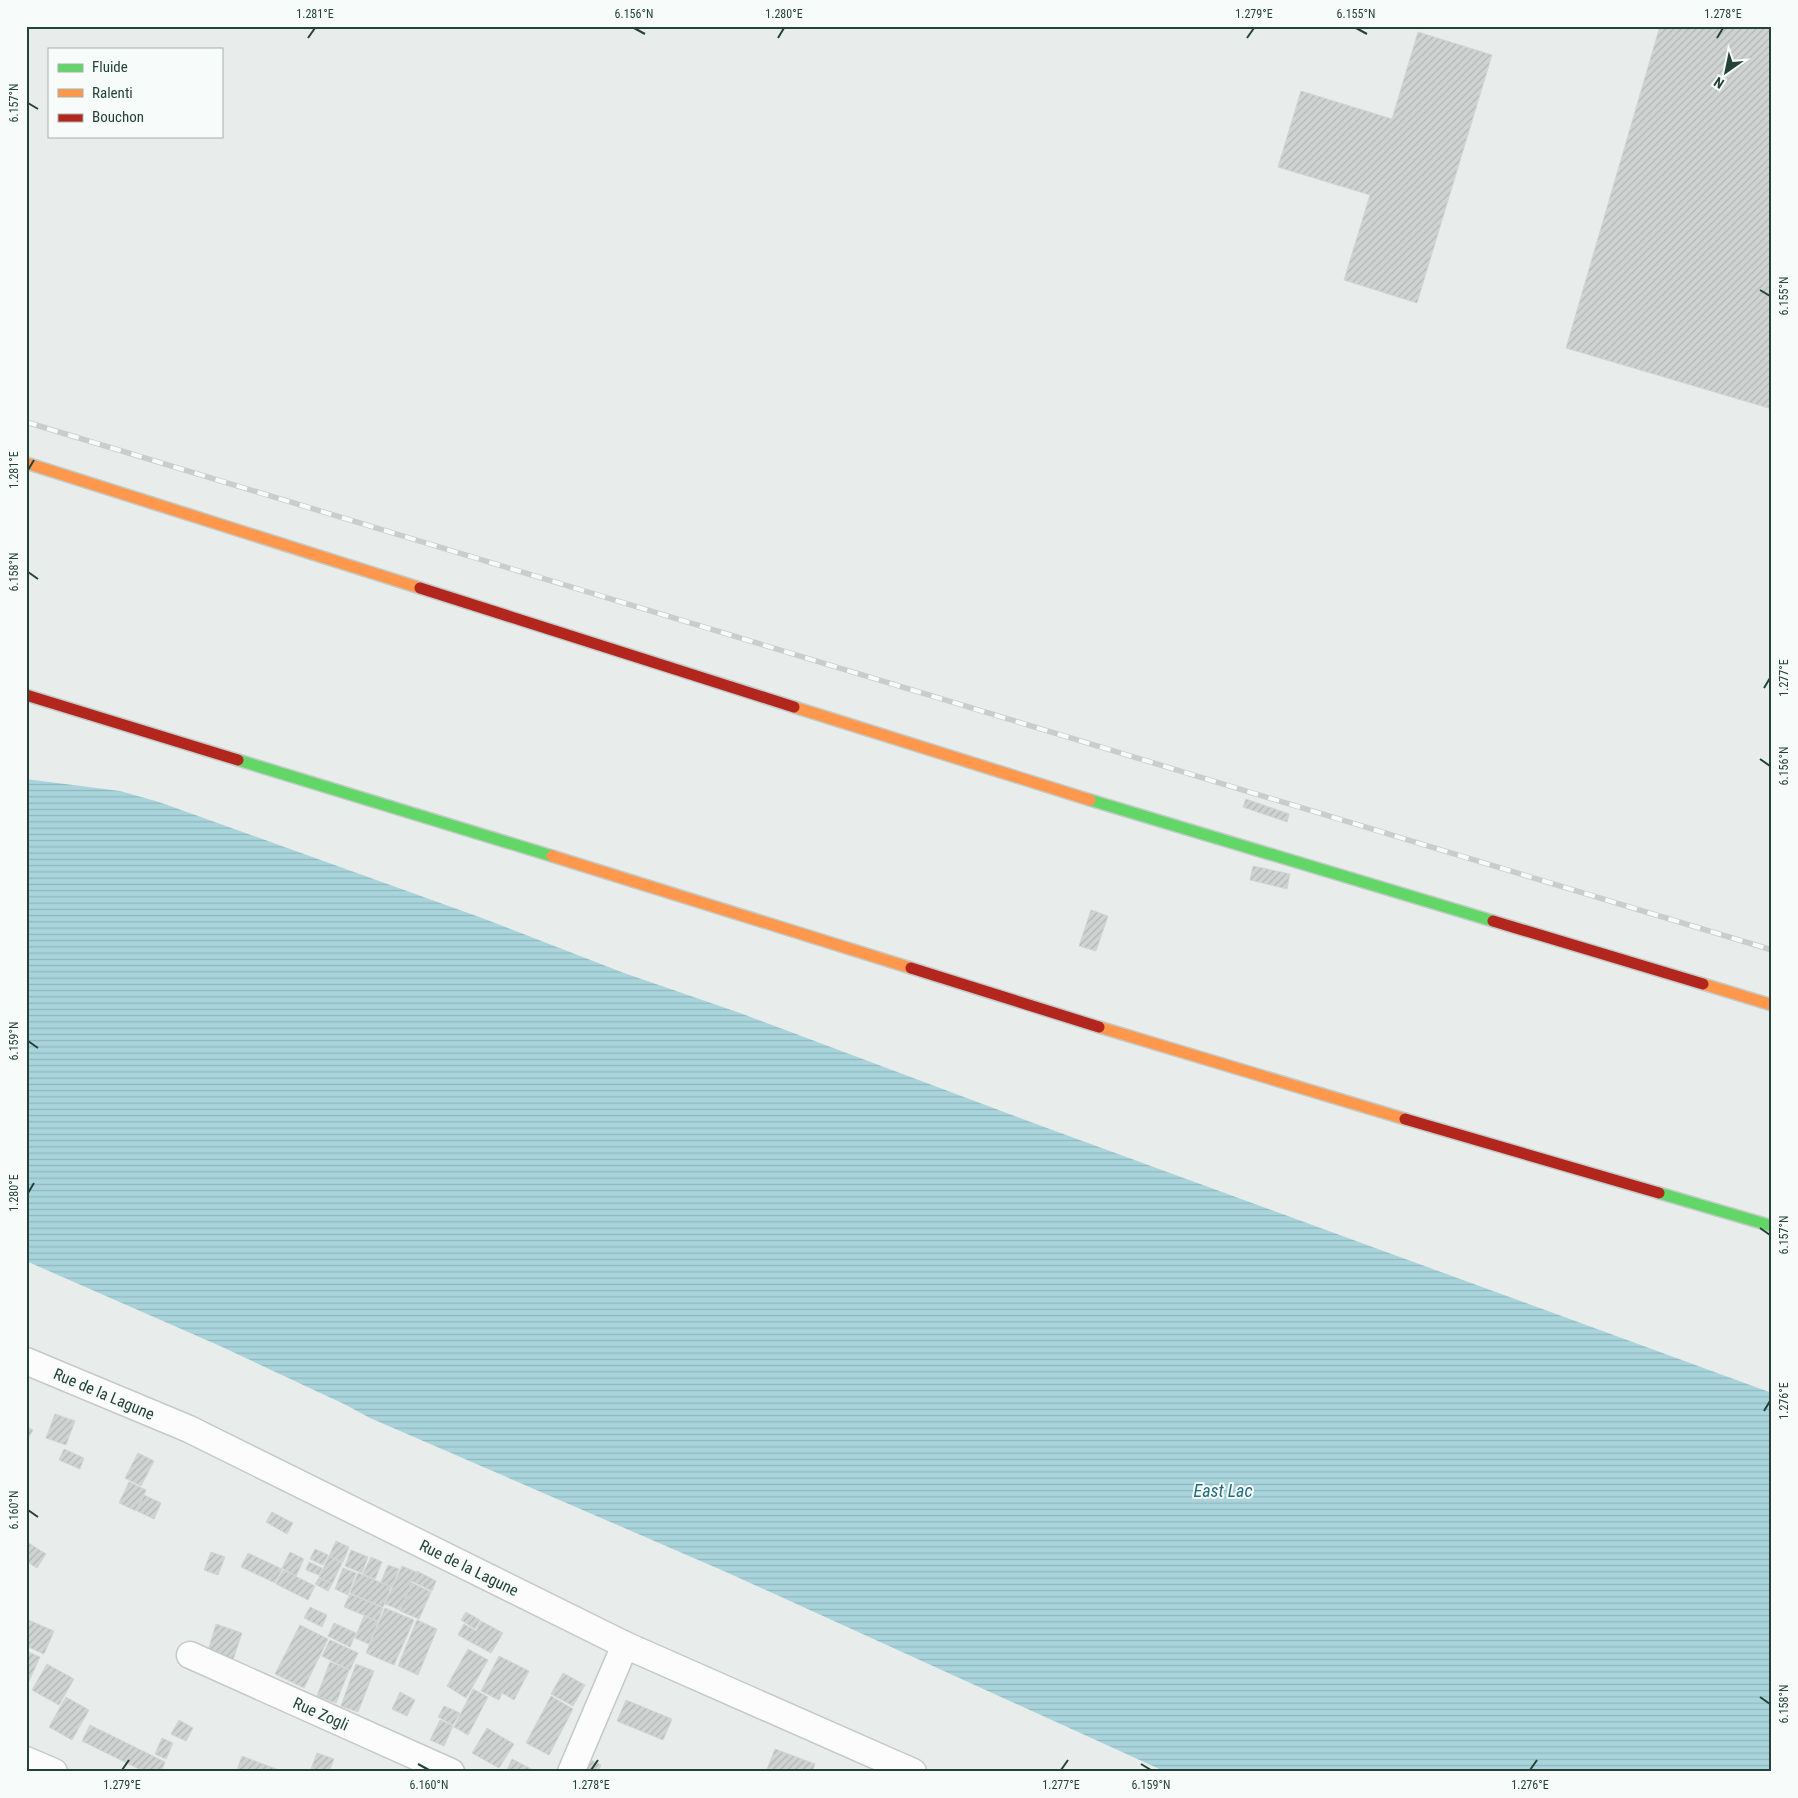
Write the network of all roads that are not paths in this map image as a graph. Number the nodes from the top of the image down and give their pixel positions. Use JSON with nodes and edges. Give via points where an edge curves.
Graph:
{"nodes":[{"id":1,"x":26,"y":463,"type":"edge"},
{"id":2,"x":26,"y":695,"type":"edge"},
{"id":3,"x":1772,"y":1005,"type":"edge"},
{"id":4,"x":1772,"y":1226,"type":"edge"},
{"id":5,"x":26,"y":1361,"type":"edge"},
{"id":6,"x":625,"y":1645,"type":"junction"},
{"id":7,"x":190,"y":1655,"type":"dead end"},
{"id":8,"x":26,"y":1760,"type":"edge"},
{"id":9,"x":54,"y":1772,"type":"edge"},
{"id":10,"x":451,"y":1772,"type":"edge"},
{"id":11,"x":572,"y":1772,"type":"edge"},
{"id":12,"x":914,"y":1772,"type":"edge"}],
"edges":[{"from":1,"to":3,"type":"street","via":[[978,766]]},
{"from":2,"to":4,"type":"street","via":[[1178,1052]]},
{"from":5,"to":6,"type":"street","name":"Rue de la Lagune","via":[[189,1429]]},
{"from":6,"to":11,"type":"street"},
{"from":6,"to":12,"type":"street","name":"Rue de la Lagune"},
{"from":7,"to":10,"type":"street","name":"Rue Zogli"},
{"from":8,"to":9,"type":"street"}]}
